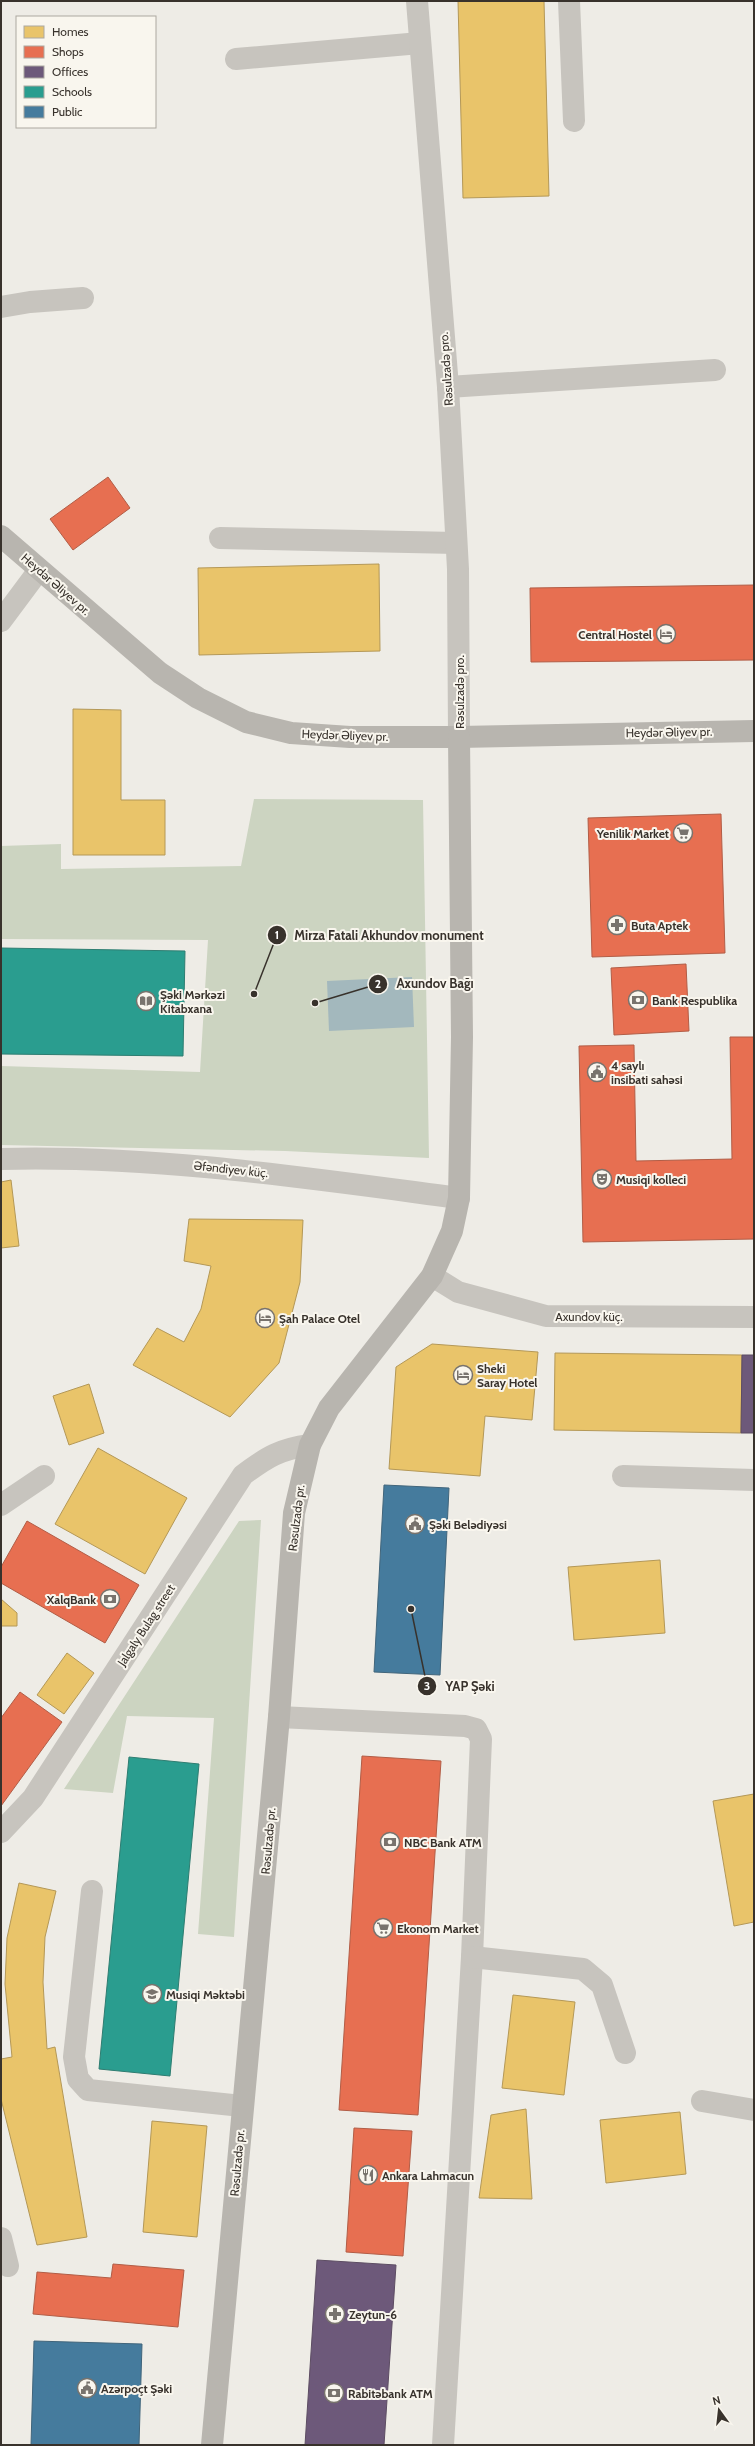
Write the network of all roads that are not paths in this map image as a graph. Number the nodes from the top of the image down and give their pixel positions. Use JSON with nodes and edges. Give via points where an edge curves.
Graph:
{"nodes":[{"id":1,"x":417,"y":1,"type":"edge"},
{"id":2,"x":569,"y":1,"type":"edge"},
{"id":3,"x":420,"y":43,"type":"junction"},
{"id":4,"x":236,"y":59,"type":"dead end"},
{"id":5,"x":574,"y":121,"type":"dead end"},
{"id":6,"x":83,"y":298,"type":"dead end"},
{"id":7,"x":1,"y":307,"type":"edge"},
{"id":8,"x":715,"y":370,"type":"dead end"},
{"id":9,"x":448,"y":387,"type":"junction"},
{"id":10,"x":1,"y":536,"type":"edge"},
{"id":11,"x":220,"y":538,"type":"dead end"},
{"id":12,"x":456,"y":544,"type":"junction"},
{"id":13,"x":39,"y":570,"type":"junction"},
{"id":14,"x":1,"y":622,"type":"edge"},
{"id":15,"x":754,"y":731,"type":"edge"},
{"id":16,"x":459,"y":737,"type":"junction"},
{"id":17,"x":1,"y":1159,"type":"edge"},
{"id":18,"x":459,"y":1198,"type":"junction"},
{"id":19,"x":432,"y":1276,"type":"junction"},
{"id":20,"x":754,"y":1317,"type":"edge"},
{"id":21,"x":310,"y":1445,"type":"junction"},
{"id":22,"x":44,"y":1476,"type":"dead end"},
{"id":23,"x":623,"y":1476,"type":"dead end"},
{"id":24,"x":754,"y":1480,"type":"edge"},
{"id":25,"x":1,"y":1505,"type":"edge"},
{"id":26,"x":280,"y":1717,"type":"junction"},
{"id":27,"x":1,"y":1832,"type":"edge"},
{"id":28,"x":92,"y":1891,"type":"dead end"},
{"id":29,"x":472,"y":1957,"type":"junction"},
{"id":30,"x":625,"y":2053,"type":"dead end"},
{"id":31,"x":702,"y":2101,"type":"dead end"},
{"id":32,"x":242,"y":2106,"type":"junction"},
{"id":33,"x":754,"y":2110,"type":"edge"},
{"id":34,"x":1,"y":2238,"type":"edge"},
{"id":35,"x":8,"y":2266,"type":"dead end"},
{"id":36,"x":212,"y":2445,"type":"edge"},
{"id":37,"x":443,"y":2445,"type":"edge"}],
"edges":[{"from":1,"to":3,"type":"street","name":"Rəsulzadə pro."},
{"from":2,"to":5,"type":"street"},
{"from":3,"to":4,"type":"street"},
{"from":3,"to":9,"type":"street","name":"Rəsulzadə pro."},
{"from":6,"to":7,"type":"street"},
{"from":8,"to":9,"type":"street"},
{"from":9,"to":12,"type":"street","name":"Rəsulzadə pro."},
{"from":10,"to":13,"type":"main road","name":"Heydər Əliyev pr."},
{"from":11,"to":12,"type":"street"},
{"from":12,"to":16,"type":"street","name":"Rəsulzadə pro."},
{"from":13,"to":14,"type":"street"},
{"from":13,"to":16,"type":"main road","name":"Heydər Əliyev pr.","via":[[160,673],[198,698],[246,722],[291,732],[350,737]]},
{"from":15,"to":16,"type":"main road","name":"Heydər Əliyev pr."},
{"from":16,"to":18,"type":"main road","name":"Rəsulzadə pr.","via":[[462,1060]]},
{"from":17,"to":18,"type":"street","name":"Əfəndiyev küç.","via":[[50,1157],[205,1166]]},
{"from":18,"to":19,"type":"main road","name":"Rəsulzadə pr.","via":[[452,1231]]},
{"from":19,"to":20,"type":"street","name":"Axundov küç.","via":[[458,1292],[546,1316]]},
{"from":19,"to":21,"type":"main road","name":"Rəsulzadə pr.","via":[[329,1408]]},
{"from":21,"to":26,"type":"main road","name":"Rəsulzadə pr.","via":[[294,1513]]},
{"from":21,"to":27,"type":"street","name":"Jalgaly Bulag street","via":[[286,1449],[265,1458],[243,1475],[34,1798]]},
{"from":22,"to":25,"type":"street"},
{"from":23,"to":24,"type":"street"},
{"from":26,"to":29,"type":"street","via":[[465,1726],[476,1729],[481,1739]]},
{"from":26,"to":32,"type":"main road","name":"Rəsulzadə pr."},
{"from":28,"to":32,"type":"street","via":[[74,2057],[78,2079],[88,2090]]},
{"from":29,"to":30,"type":"street","via":[[583,1969],[602,1985]]},
{"from":29,"to":37,"type":"street"},
{"from":31,"to":33,"type":"street"},
{"from":32,"to":36,"type":"main road","name":"Rəsulzadə pr."},
{"from":34,"to":35,"type":"street"}]}
